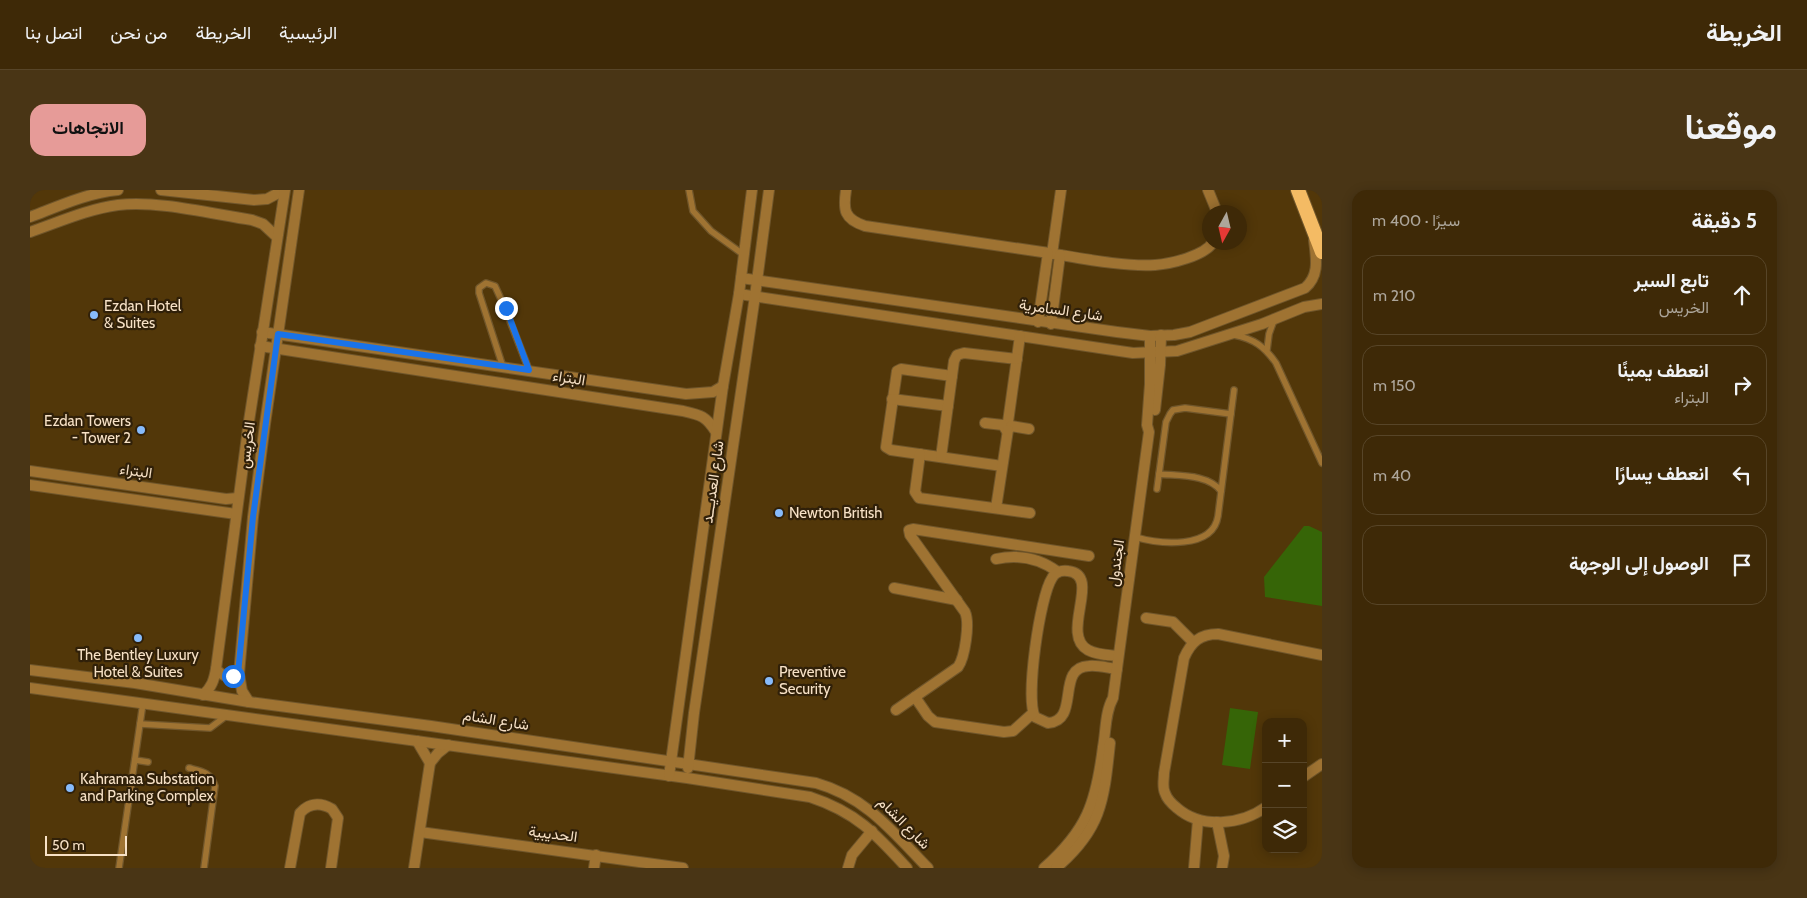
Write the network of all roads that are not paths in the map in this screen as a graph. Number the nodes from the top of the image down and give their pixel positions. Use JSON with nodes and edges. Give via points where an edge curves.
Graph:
{"nodes":[{"id":1,"x":118,"y":190,"type":"edge"},
{"id":2,"x":161,"y":190,"type":"edge"},
{"id":3,"x":284,"y":190,"type":"edge"},
{"id":4,"x":299,"y":190,"type":"edge"},
{"id":5,"x":689,"y":190,"type":"edge"},
{"id":6,"x":752,"y":190,"type":"edge"},
{"id":7,"x":769,"y":190,"type":"edge"},
{"id":8,"x":846,"y":190,"type":"edge"},
{"id":9,"x":1061,"y":190,"type":"edge"},
{"id":10,"x":1208,"y":190,"type":"edge"},
{"id":11,"x":1298,"y":190,"type":"edge"},
{"id":12,"x":218,"y":193,"type":"edge"},
{"id":13,"x":1214,"y":205,"type":"edge"},
{"id":14,"x":30,"y":217,"type":"edge"},
{"id":15,"x":1313,"y":227,"type":"junction"},
{"id":16,"x":30,"y":232,"type":"edge"},
{"id":17,"x":277,"y":237,"type":"junction"},
{"id":18,"x":1206,"y":250,"type":"edge"},
{"id":19,"x":1322,"y":252,"type":"edge"},
{"id":20,"x":1053,"y":254,"type":"junction"},
{"id":21,"x":744,"y":255,"type":"junction"},
{"id":22,"x":741,"y":278,"type":"junction"},
{"id":23,"x":757,"y":281,"type":"junction"},
{"id":24,"x":739,"y":294,"type":"junction"},
{"id":25,"x":755,"y":296,"type":"junction"},
{"id":26,"x":1322,"y":304,"type":"edge"},
{"id":27,"x":1274,"y":320,"type":"junction"},
{"id":28,"x":1038,"y":322,"type":"junction"},
{"id":29,"x":1051,"y":324,"type":"junction"},
{"id":30,"x":262,"y":332,"type":"junction"},
{"id":31,"x":278,"y":334,"type":"junction"},
{"id":32,"x":1233,"y":334,"type":"junction"},
{"id":33,"x":1161,"y":335,"type":"junction"},
{"id":34,"x":1020,"y":336,"type":"junction"},
{"id":35,"x":1150,"y":336,"type":"junction"},
{"id":36,"x":260,"y":346,"type":"junction"},
{"id":37,"x":276,"y":348,"type":"junction"},
{"id":38,"x":1267,"y":350,"type":"junction"},
{"id":39,"x":1150,"y":353,"type":"junction"},
{"id":40,"x":1161,"y":353,"type":"junction"},
{"id":41,"x":1017,"y":359,"type":"junction"},
{"id":42,"x":503,"y":367,"type":"junction"},
{"id":43,"x":529,"y":370,"type":"junction"},
{"id":44,"x":952,"y":376,"type":"junction"},
{"id":45,"x":723,"y":386,"type":"junction"},
{"id":46,"x":1234,"y":390,"type":"dead end"},
{"id":47,"x":892,"y":399,"type":"junction"},
{"id":48,"x":948,"y":406,"type":"junction"},
{"id":49,"x":1231,"y":414,"type":"junction"},
{"id":50,"x":985,"y":422,"type":"dead end"},
{"id":51,"x":1008,"y":426,"type":"junction"},
{"id":52,"x":1030,"y":429,"type":"dead end"},
{"id":53,"x":716,"y":432,"type":"junction"},
{"id":54,"x":1149,"y":432,"type":"junction"},
{"id":55,"x":920,"y":454,"type":"junction"},
{"id":56,"x":941,"y":457,"type":"junction"},
{"id":57,"x":1322,"y":463,"type":"edge"},
{"id":58,"x":1002,"y":466,"type":"junction"},
{"id":59,"x":30,"y":471,"type":"edge"},
{"id":60,"x":1159,"y":474,"type":"junction"},
{"id":61,"x":30,"y":485,"type":"edge"},
{"id":62,"x":1156,"y":489,"type":"dead end"},
{"id":63,"x":1221,"y":492,"type":"junction"},
{"id":64,"x":238,"y":498,"type":"junction"},
{"id":65,"x":996,"y":508,"type":"junction"},
{"id":66,"x":1030,"y":513,"type":"dead end"},
{"id":67,"x":236,"y":514,"type":"junction"},
{"id":68,"x":1135,"y":537,"type":"junction"},
{"id":69,"x":1089,"y":556,"type":"dead end"},
{"id":70,"x":996,"y":559,"type":"dead end"},
{"id":71,"x":1058,"y":572,"type":"junction"},
{"id":72,"x":894,"y":588,"type":"dead end"},
{"id":73,"x":956,"y":600,"type":"junction"},
{"id":74,"x":1146,"y":618,"type":"dead end"},
{"id":75,"x":1193,"y":642,"type":"junction"},
{"id":76,"x":1322,"y":655,"type":"edge"},
{"id":77,"x":1118,"y":656,"type":"junction"},
{"id":78,"x":216,"y":669,"type":"junction"},
{"id":79,"x":30,"y":670,"type":"edge"},
{"id":80,"x":1117,"y":670,"type":"junction"},
{"id":81,"x":238,"y":674,"type":"junction"},
{"id":82,"x":30,"y":688,"type":"edge"},
{"id":83,"x":203,"y":695,"type":"junction"},
{"id":84,"x":915,"y":697,"type":"junction"},
{"id":85,"x":1113,"y":698,"type":"junction"},
{"id":86,"x":249,"y":702,"type":"junction"},
{"id":87,"x":143,"y":703,"type":"junction"},
{"id":88,"x":896,"y":710,"type":"dead end"},
{"id":89,"x":1034,"y":713,"type":"junction"},
{"id":90,"x":230,"y":715,"type":"junction"},
{"id":91,"x":140,"y":724,"type":"junction"},
{"id":92,"x":417,"y":741,"type":"junction"},
{"id":93,"x":448,"y":745,"type":"junction"},
{"id":94,"x":135,"y":760,"type":"junction"},
{"id":95,"x":671,"y":761,"type":"junction"},
{"id":96,"x":148,"y":762,"type":"dead end"},
{"id":97,"x":430,"y":763,"type":"junction"},
{"id":98,"x":688,"y":764,"type":"junction"},
{"id":99,"x":1322,"y":764,"type":"edge"},
{"id":100,"x":188,"y":768,"type":"dead end"},
{"id":101,"x":1307,"y":774,"type":"edge"},
{"id":102,"x":669,"y":776,"type":"junction"},
{"id":103,"x":687,"y":778,"type":"junction"},
{"id":104,"x":1264,"y":808,"type":"edge"},
{"id":105,"x":1198,"y":820,"type":"junction"},
{"id":106,"x":1217,"y":822,"type":"junction"},
{"id":107,"x":872,"y":831,"type":"junction"},
{"id":108,"x":420,"y":832,"type":"junction"},
{"id":109,"x":596,"y":855,"type":"junction"},
{"id":110,"x":119,"y":868,"type":"edge"},
{"id":111,"x":204,"y":868,"type":"edge"},
{"id":112,"x":290,"y":868,"type":"edge"},
{"id":113,"x":331,"y":868,"type":"edge"},
{"id":114,"x":414,"y":868,"type":"edge"},
{"id":115,"x":594,"y":868,"type":"edge"},
{"id":116,"x":683,"y":868,"type":"edge"},
{"id":117,"x":848,"y":868,"type":"edge"},
{"id":118,"x":907,"y":868,"type":"edge"},
{"id":119,"x":928,"y":868,"type":"edge"},
{"id":120,"x":1044,"y":868,"type":"edge"},
{"id":121,"x":1056,"y":868,"type":"edge"},
{"id":122,"x":1194,"y":868,"type":"edge"},
{"id":123,"x":1222,"y":868,"type":"edge"}],
"edges":[{"from":1,"to":14,"type":"street","via":[[74,200]]},
{"from":2,"to":12,"type":"street"},
{"from":3,"to":12,"type":"street","via":[[261,200]]},
{"from":3,"to":17,"type":"street","name":"الخريس"},
{"from":4,"to":31,"type":"street","name":"الخريس"},
{"from":5,"to":21,"type":"lane","via":[[693,211],[711,231]]},
{"from":6,"to":21,"type":"street","name":"شارع العديـــد"},
{"from":7,"to":23,"type":"street","name":"شارع العديـــد"},
{"from":8,"to":20,"type":"street","via":[[846,215],[865,226]]},
{"from":9,"to":20,"type":"street"},
{"from":10,"to":13,"type":"street"},
{"from":11,"to":15,"type":"highway"},
{"from":15,"to":19,"type":"highway"},
{"from":15,"to":33,"type":"street","name":"شارع السامرية","via":[[1316,273],[1304,288],[1190,332]]},
{"from":16,"to":17,"type":"street","via":[[106,207],[135,204],[252,220],[263,224]]},
{"from":17,"to":30,"type":"street","name":"الخريس"},
{"from":18,"to":20,"type":"street","via":[[1199,255],[1156,265]]},
{"from":20,"to":28,"type":"street"},
{"from":20,"to":29,"type":"street"},
{"from":21,"to":22,"type":"street","name":"شارع العديـــد"},
{"from":22,"to":23,"type":"street","name":"شارع السامرية"},
{"from":22,"to":24,"type":"street","name":"شارع العديـــد"},
{"from":23,"to":25,"type":"street","name":"شارع العديـــد"},
{"from":23,"to":28,"type":"street","name":"شارع السامرية"},
{"from":24,"to":25,"type":"street","name":"شارع السامرية"},
{"from":24,"to":45,"type":"street","name":"شارع العديـــد"},
{"from":25,"to":34,"type":"street","name":"شارع السامرية"},
{"from":25,"to":98,"type":"street","name":"شارع العديـــد"},
{"from":26,"to":27,"type":"street","name":"شارع السامرية","via":[[1304,306]]},
{"from":27,"to":32,"type":"street","name":"شارع السامرية"},
{"from":27,"to":38,"type":"lane"},
{"from":28,"to":29,"type":"street","name":"شارع السامرية"},
{"from":29,"to":35,"type":"street","name":"شارع السامرية"},
{"from":30,"to":31,"type":"street","name":"البتراء"},
{"from":30,"to":36,"type":"street","name":"الخريس"},
{"from":31,"to":37,"type":"street","name":"الخريس"},
{"from":31,"to":42,"type":"street","name":"البتراء"},
{"from":32,"to":38,"type":"lane","via":[[1254,341]]},
{"from":32,"to":40,"type":"street","name":"شارع السامرية"},
{"from":33,"to":35,"type":"street","name":"شارع السامرية"},
{"from":33,"to":40,"type":"street","name":"الجندول"},
{"from":34,"to":39,"type":"street","name":"شارع السامرية"},
{"from":34,"to":41,"type":"street"},
{"from":35,"to":39,"type":"street","name":"الجندول"},
{"from":36,"to":37,"type":"street","name":"البتراء"},
{"from":36,"to":64,"type":"street","name":"الخريس"},
{"from":37,"to":53,"type":"street","name":"البتراء","via":[[684,411],[703,416]]},
{"from":37,"to":81,"type":"street","name":"الخريس","via":[[253,517]]},
{"from":38,"to":57,"type":"lane","via":[[1276,362]]},
{"from":39,"to":40,"type":"street","name":"شارع السامرية"},
{"from":39,"to":54,"type":"street","name":"الجندول"},
{"from":40,"to":54,"type":"street","name":"الجندول","via":[[1154,422]]},
{"from":41,"to":44,"type":"street","via":[[961,353],[955,357]]},
{"from":41,"to":51,"type":"street"},
{"from":42,"to":43,"type":"street","name":"البتراء"},
{"from":42,"to":43,"type":"lane","via":[[478,293],[486,283],[495,286],[506,308]]},
{"from":43,"to":45,"type":"street","name":"البتراء","via":[[686,394],[713,392]]},
{"from":44,"to":47,"type":"street","via":[[900,369],[896,372]]},
{"from":44,"to":48,"type":"street"},
{"from":45,"to":53,"type":"street","name":"شارع العديـــد"},
{"from":46,"to":49,"type":"lane"},
{"from":47,"to":48,"type":"street"},
{"from":47,"to":55,"type":"street","via":[[886,448]]},
{"from":48,"to":56,"type":"street"},
{"from":49,"to":60,"type":"lane","via":[[1185,408],[1173,410],[1166,422]]},
{"from":49,"to":63,"type":"lane"},
{"from":50,"to":51,"type":"street"},
{"from":51,"to":52,"type":"street"},
{"from":51,"to":58,"type":"street"},
{"from":53,"to":95,"type":"street","name":"شارع العديـــد"},
{"from":54,"to":68,"type":"street","name":"الجندول"},
{"from":55,"to":56,"type":"street"},
{"from":55,"to":65,"type":"street","via":[[917,497]]},
{"from":56,"to":58,"type":"street"},
{"from":58,"to":65,"type":"street"},
{"from":59,"to":64,"type":"street","name":"البتراء","via":[[226,499]]},
{"from":60,"to":62,"type":"lane"},
{"from":60,"to":63,"type":"lane","via":[[1206,480]]},
{"from":61,"to":67,"type":"street","name":"البتراء"},
{"from":63,"to":68,"type":"lane","via":[[1217,521],[1212,531],[1203,537],[1152,542]]},
{"from":64,"to":67,"type":"street","name":"الخريس"},
{"from":65,"to":66,"type":"street"},
{"from":67,"to":78,"type":"street","name":"الخريس"},
{"from":68,"to":77,"type":"street","name":"الجندول"},
{"from":69,"to":73,"type":"street","via":[[909,530]]},
{"from":70,"to":71,"type":"street","via":[[1015,556],[1034,559]]},
{"from":71,"to":77,"type":"street","via":[[1067,570],[1081,579],[1077,630],[1081,643],[1092,652]]},
{"from":71,"to":89,"type":"street","via":[[1050,582],[1039,630],[1032,689]]},
{"from":72,"to":73,"type":"street"},
{"from":73,"to":84,"type":"street","via":[[967,620],[961,663]]},
{"from":74,"to":75,"type":"street","via":[[1173,622]]},
{"from":75,"to":76,"type":"street","via":[[1207,634],[1218,634]]},
{"from":75,"to":105,"type":"street","via":[[1182,667],[1163,786],[1170,802]]},
{"from":77,"to":80,"type":"street","name":"الجندول"},
{"from":78,"to":81,"type":"street","via":[[228,677]]},
{"from":78,"to":83,"type":"street","name":"الخريس","via":[[210,689]]},
{"from":79,"to":83,"type":"street","name":"شارع الشام"},
{"from":80,"to":85,"type":"street","name":"الجندول"},
{"from":80,"to":89,"type":"street","via":[[1090,666],[1080,668],[1070,680],[1066,711],[1060,719],[1048,723],[1039,720]]},
{"from":81,"to":86,"type":"street","name":"الخريس"},
{"from":82,"to":87,"type":"street","name":"شارع الشام"},
{"from":83,"to":86,"type":"street","name":"شارع الشام"},
{"from":84,"to":88,"type":"street"},
{"from":84,"to":89,"type":"street","via":[[935,722],[1004,732],[1013,731]]},
{"from":85,"to":120,"type":"street","name":"الجندول","via":[[1090,809],[1070,843]]},
{"from":85,"to":121,"type":"street","name":"الجندول","via":[[1107,779],[1098,817],[1076,850]]},
{"from":86,"to":95,"type":"street","name":"شارع الشام"},
{"from":87,"to":90,"type":"street","name":"شارع الشام"},
{"from":87,"to":91,"type":"lane"},
{"from":90,"to":91,"type":"lane","via":[[210,728]]},
{"from":90,"to":92,"type":"street","name":"شارع الشام"},
{"from":91,"to":94,"type":"lane"},
{"from":92,"to":93,"type":"street","name":"شارع الشام"},
{"from":92,"to":97,"type":"street"},
{"from":93,"to":97,"type":"street"},
{"from":93,"to":102,"type":"street","name":"شارع الشام"},
{"from":94,"to":96,"type":"lane"},
{"from":94,"to":110,"type":"lane"},
{"from":95,"to":98,"type":"street","name":"شارع الشام"},
{"from":95,"to":102,"type":"street","name":"شارع العديـــد"},
{"from":97,"to":108,"type":"street"},
{"from":98,"to":103,"type":"street","name":"شارع العديـــد"},
{"from":98,"to":119,"type":"street","name":"شارع الشام","via":[[794,779],[837,790],[857,800],[882,820]]},
{"from":99,"to":101,"type":"street"},
{"from":100,"to":111,"type":"lane","via":[[208,773],[215,786]]},
{"from":102,"to":103,"type":"street","name":"شارع الشام"},
{"from":103,"to":107,"type":"street","name":"شارع الشام","via":[[810,797],[850,814]]},
{"from":104,"to":106,"type":"street","via":[[1245,817]]},
{"from":105,"to":106,"type":"street"},
{"from":105,"to":122,"type":"street"},
{"from":106,"to":123,"type":"street","via":[[1224,856]]},
{"from":107,"to":117,"type":"street","via":[[852,855]]},
{"from":107,"to":118,"type":"street","name":"شارع الشام"},
{"from":108,"to":109,"type":"street","name":"الحديبية"},
{"from":108,"to":114,"type":"street"},
{"from":109,"to":115,"type":"street"},
{"from":109,"to":116,"type":"street","name":"الحديبية"},
{"from":112,"to":113,"type":"street","via":[[300,813],[304,808],[318,804],[332,808],[338,818]]}]}
